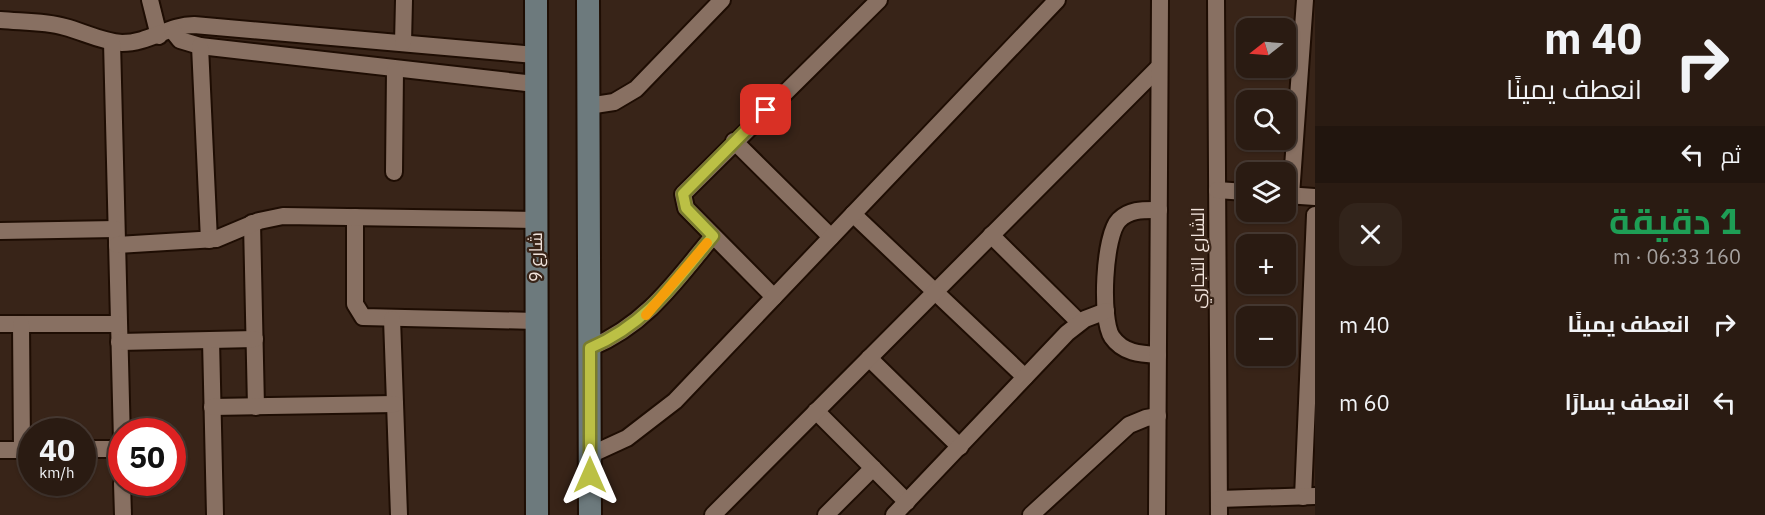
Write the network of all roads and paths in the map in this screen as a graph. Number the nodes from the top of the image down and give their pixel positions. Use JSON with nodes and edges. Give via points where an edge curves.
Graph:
{"nodes":[{"id":1,"x":150,"y":0,"type":"edge"},
{"id":2,"x":404,"y":0,"type":"edge"},
{"id":3,"x":536,"y":0,"type":"edge"},
{"id":4,"x":588,"y":0,"type":"edge"},
{"id":5,"x":722,"y":0,"type":"edge"},
{"id":6,"x":879,"y":0,"type":"edge"},
{"id":7,"x":1057,"y":0,"type":"edge"},
{"id":8,"x":1160,"y":0,"type":"edge"},
{"id":9,"x":1216,"y":0,"type":"edge"},
{"id":10,"x":1305,"y":0,"type":"edge"},
{"id":11,"x":0,"y":20,"type":"edge"},
{"id":12,"x":166,"y":33,"type":"junction"},
{"id":13,"x":112,"y":42,"type":"junction"},
{"id":14,"x":404,"y":43,"type":"junction"},
{"id":15,"x":200,"y":46,"type":"junction"},
{"id":16,"x":535,"y":55,"type":"junction"},
{"id":17,"x":1159,"y":67,"type":"junction"},
{"id":18,"x":395,"y":70,"type":"junction"},
{"id":19,"x":535,"y":84,"type":"junction"},
{"id":20,"x":588,"y":106,"type":"junction"},
{"id":21,"x":734,"y":141,"type":"junction"},
{"id":22,"x":1291,"y":162,"type":"edge"},
{"id":23,"x":394,"y":172,"type":"dead end"},
{"id":24,"x":1217,"y":190,"type":"junction"},
{"id":25,"x":1236,"y":191,"type":"edge"},
{"id":26,"x":1296,"y":196,"type":"edge"},
{"id":27,"x":1315,"y":197,"type":"edge"},
{"id":28,"x":1159,"y":210,"type":"junction"},
{"id":29,"x":853,"y":214,"type":"junction"},
{"id":30,"x":1315,"y":215,"type":"edge"},
{"id":31,"x":355,"y":217,"type":"junction"},
{"id":32,"x":535,"y":220,"type":"junction"},
{"id":33,"x":252,"y":223,"type":"junction"},
{"id":34,"x":0,"y":231,"type":"edge"},
{"id":35,"x":991,"y":235,"type":"junction"},
{"id":36,"x":713,"y":236,"type":"junction"},
{"id":37,"x":117,"y":237,"type":"junction"},
{"id":38,"x":831,"y":237,"type":"junction"},
{"id":39,"x":209,"y":240,"type":"junction"},
{"id":40,"x":1313,"y":290,"type":"edge"},
{"id":41,"x":935,"y":292,"type":"junction"},
{"id":42,"x":774,"y":297,"type":"junction"},
{"id":43,"x":1106,"y":311,"type":"junction"},
{"id":44,"x":392,"y":319,"type":"junction"},
{"id":45,"x":536,"y":321,"type":"junction"},
{"id":46,"x":1079,"y":322,"type":"junction"},
{"id":47,"x":0,"y":324,"type":"edge"},
{"id":48,"x":21,"y":324,"type":"junction"},
{"id":49,"x":119,"y":324,"type":"junction"},
{"id":50,"x":255,"y":339,"type":"junction"},
{"id":51,"x":211,"y":340,"type":"junction"},
{"id":52,"x":119,"y":342,"type":"junction"},
{"id":53,"x":590,"y":348,"type":"junction"},
{"id":54,"x":1158,"y":355,"type":"junction"},
{"id":55,"x":1312,"y":357,"type":"edge"},
{"id":56,"x":869,"y":358,"type":"junction"},
{"id":57,"x":1025,"y":378,"type":"junction"},
{"id":58,"x":395,"y":404,"type":"junction"},
{"id":59,"x":256,"y":406,"type":"junction"},
{"id":60,"x":212,"y":407,"type":"junction"},
{"id":61,"x":816,"y":411,"type":"junction"},
{"id":62,"x":1158,"y":416,"type":"junction"},
{"id":63,"x":25,"y":418,"type":"edge"},
{"id":64,"x":121,"y":418,"type":"edge"},
{"id":65,"x":960,"y":447,"type":"junction"},
{"id":66,"x":0,"y":450,"type":"edge"},
{"id":67,"x":18,"y":450,"type":"edge"},
{"id":68,"x":590,"y":454,"type":"junction"},
{"id":69,"x":873,"y":468,"type":"junction"},
{"id":70,"x":122,"y":496,"type":"edge"},
{"id":71,"x":1309,"y":497,"type":"edge"},
{"id":72,"x":907,"y":502,"type":"junction"},
{"id":73,"x":1219,"y":507,"type":"edge"},
{"id":74,"x":123,"y":515,"type":"edge"},
{"id":75,"x":214,"y":515,"type":"edge"},
{"id":76,"x":399,"y":515,"type":"edge"},
{"id":77,"x":537,"y":515,"type":"edge"},
{"id":78,"x":590,"y":515,"type":"edge"},
{"id":79,"x":713,"y":515,"type":"edge"},
{"id":80,"x":825,"y":515,"type":"edge"},
{"id":81,"x":894,"y":515,"type":"edge"},
{"id":82,"x":1031,"y":515,"type":"edge"},
{"id":83,"x":1157,"y":515,"type":"edge"}],
"edges":[{"from":1,"to":12,"type":"street"},
{"from":2,"to":14,"type":"street"},
{"from":3,"to":16,"type":"main road","name":"شارع 9"},
{"from":4,"to":20,"type":"main road"},
{"from":5,"to":20,"type":"street","via":[[636,89],[614,102]]},
{"from":6,"to":21,"type":"street"},
{"from":7,"to":29,"type":"street"},
{"from":8,"to":17,"type":"street"},
{"from":9,"to":24,"type":"street","name":"الشارع التجاري"},
{"from":10,"to":22,"type":"street"},
{"from":11,"to":13,"type":"street","via":[[57,25]]},
{"from":12,"to":13,"type":"street","via":[[136,42]]},
{"from":12,"to":14,"type":"street","via":[[194,25]]},
{"from":12,"to":15,"type":"street"},
{"from":13,"to":37,"type":"street"},
{"from":14,"to":16,"type":"street"},
{"from":15,"to":18,"type":"street"},
{"from":15,"to":39,"type":"street"},
{"from":16,"to":19,"type":"main road","name":"شارع 9"},
{"from":17,"to":28,"type":"street"},
{"from":17,"to":35,"type":"street"},
{"from":18,"to":19,"type":"street"},
{"from":18,"to":23,"type":"street"},
{"from":19,"to":32,"type":"main road","name":"شارع 9"},
{"from":20,"to":53,"type":"main road"},
{"from":21,"to":36,"type":"street","via":[[683,194],[686,208]]},
{"from":21,"to":38,"type":"street"},
{"from":24,"to":25,"type":"street"},
{"from":24,"to":73,"type":"street","name":"الشارع التجاري"},
{"from":26,"to":27,"type":"street"},
{"from":28,"to":43,"type":"street","via":[[1130,213],[1114,226],[1108,247]]},
{"from":28,"to":54,"type":"street"},
{"from":29,"to":38,"type":"street"},
{"from":29,"to":41,"type":"street"},
{"from":30,"to":40,"type":"street"},
{"from":31,"to":32,"type":"street"},
{"from":31,"to":33,"type":"street","via":[[283,216]]},
{"from":31,"to":44,"type":"street","via":[[357,309],[368,319]]},
{"from":32,"to":45,"type":"main road","name":"شارع 9"},
{"from":33,"to":39,"type":"street","via":[[230,235]]},
{"from":33,"to":50,"type":"street"},
{"from":34,"to":37,"type":"street"},
{"from":35,"to":41,"type":"street"},
{"from":35,"to":46,"type":"street"},
{"from":36,"to":42,"type":"street"},
{"from":36,"to":53,"type":"street","via":[[647,314],[611,339]]},
{"from":37,"to":39,"type":"street"},
{"from":37,"to":49,"type":"street"},
{"from":38,"to":42,"type":"street"},
{"from":40,"to":55,"type":"street"},
{"from":41,"to":56,"type":"street"},
{"from":41,"to":57,"type":"street"},
{"from":42,"to":68,"type":"street","via":[[660,415],[627,438]]},
{"from":43,"to":46,"type":"street"},
{"from":43,"to":54,"type":"street","via":[[1109,331],[1117,343],[1136,353]]},
{"from":44,"to":45,"type":"street"},
{"from":44,"to":58,"type":"street"},
{"from":45,"to":77,"type":"main road","name":"شارع 9"},
{"from":46,"to":57,"type":"street"},
{"from":47,"to":48,"type":"street"},
{"from":48,"to":49,"type":"street"},
{"from":48,"to":63,"type":"street"},
{"from":49,"to":52,"type":"street"},
{"from":50,"to":51,"type":"street"},
{"from":50,"to":59,"type":"street"},
{"from":51,"to":52,"type":"street"},
{"from":51,"to":60,"type":"street"},
{"from":52,"to":64,"type":"street"},
{"from":53,"to":68,"type":"main road"},
{"from":54,"to":62,"type":"street"},
{"from":55,"to":71,"type":"street"},
{"from":56,"to":61,"type":"street"},
{"from":56,"to":65,"type":"street"},
{"from":57,"to":65,"type":"street"},
{"from":58,"to":59,"type":"street"},
{"from":58,"to":76,"type":"street"},
{"from":59,"to":60,"type":"street"},
{"from":60,"to":75,"type":"street"},
{"from":61,"to":69,"type":"street"},
{"from":61,"to":79,"type":"street"},
{"from":62,"to":82,"type":"street","via":[[1129,425]]},
{"from":62,"to":83,"type":"street"},
{"from":65,"to":72,"type":"street"},
{"from":66,"to":67,"type":"street"},
{"from":68,"to":78,"type":"main road"},
{"from":69,"to":72,"type":"street"},
{"from":69,"to":80,"type":"street"},
{"from":70,"to":74,"type":"street"},
{"from":71,"to":73,"type":"street"},
{"from":72,"to":81,"type":"street"}]}
